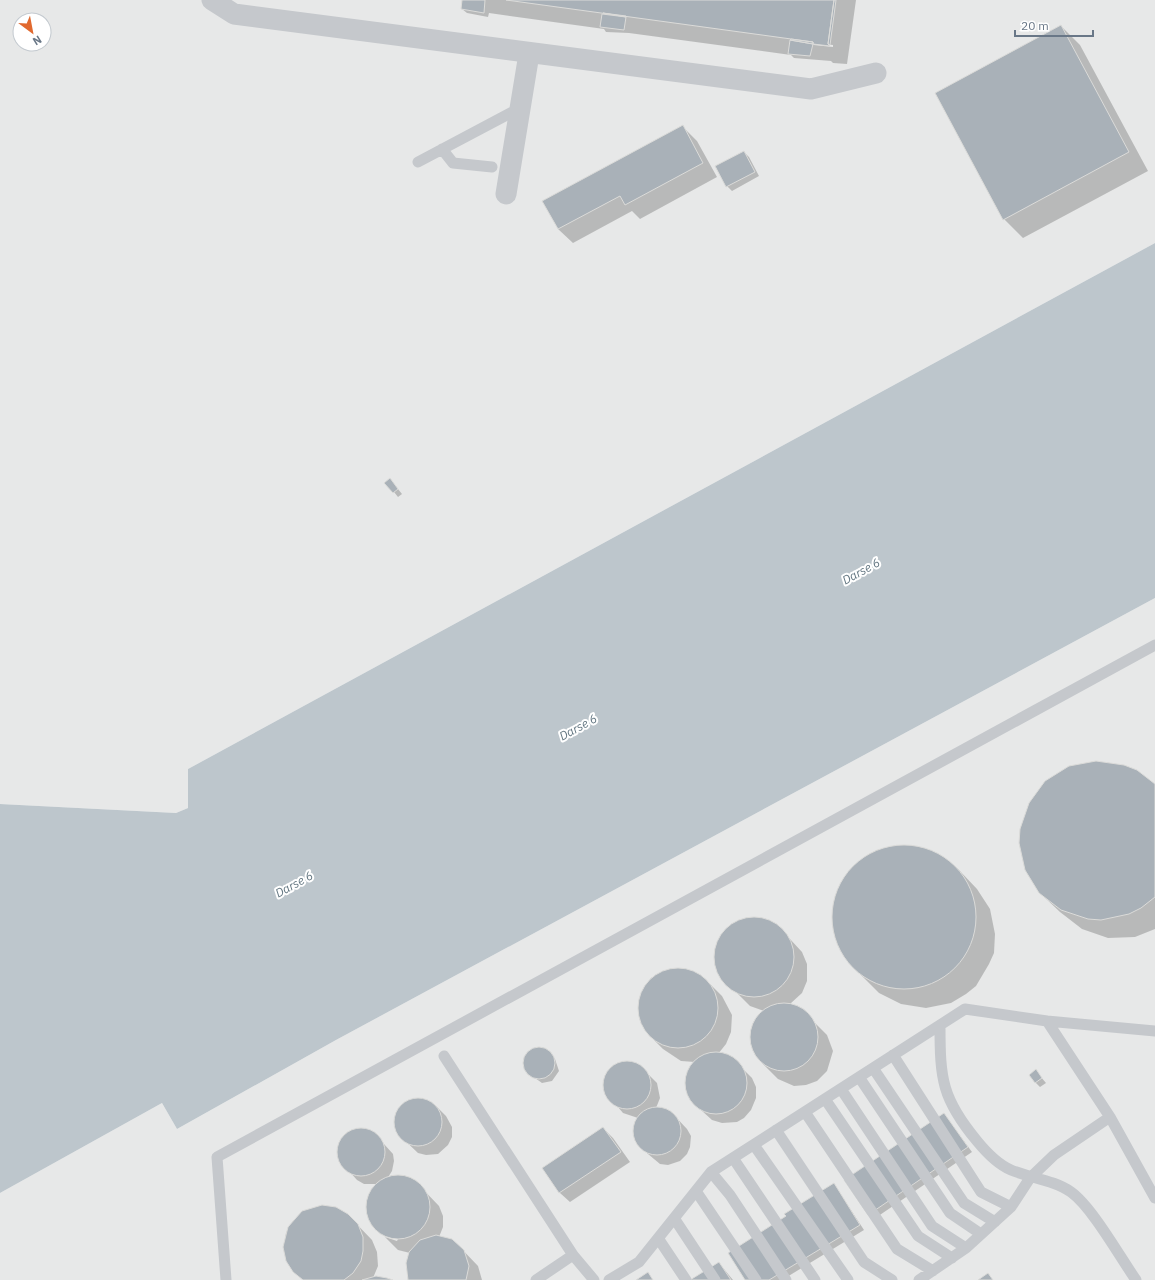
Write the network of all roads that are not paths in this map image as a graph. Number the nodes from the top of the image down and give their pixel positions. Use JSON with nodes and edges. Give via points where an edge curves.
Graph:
{"nodes":[{"id":1,"x":212,"y":0,"type":"edge"},
{"id":2,"x":529,"y":54,"type":"junction"},
{"id":3,"x":876,"y":73,"type":"dead end"},
{"id":4,"x":520,"y":108,"type":"junction"},
{"id":5,"x":442,"y":149,"type":"junction"},
{"id":6,"x":418,"y":162,"type":"dead end"},
{"id":7,"x":492,"y":167,"type":"dead end"},
{"id":8,"x":506,"y":194,"type":"dead end"},
{"id":9,"x":1155,"y":645,"type":"edge"},
{"id":10,"x":1047,"y":1021,"type":"junction"},
{"id":11,"x":940,"y":1026,"type":"junction"},
{"id":12,"x":1155,"y":1031,"type":"edge"},
{"id":13,"x":444,"y":1056,"type":"dead end"},
{"id":14,"x":892,"y":1056,"type":"junction"},
{"id":15,"x":873,"y":1068,"type":"junction"},
{"id":16,"x":859,"y":1077,"type":"junction"},
{"id":17,"x":841,"y":1089,"type":"junction"},
{"id":18,"x":825,"y":1099,"type":"junction"},
{"id":19,"x":805,"y":1112,"type":"junction"},
{"id":20,"x":1110,"y":1117,"type":"junction"},
{"id":21,"x":776,"y":1130,"type":"junction"},
{"id":22,"x":754,"y":1144,"type":"junction"},
{"id":23,"x":733,"y":1158,"type":"junction"},
{"id":24,"x":711,"y":1172,"type":"junction"},
{"id":25,"x":1030,"y":1178,"type":"junction"},
{"id":26,"x":696,"y":1190,"type":"junction"},
{"id":27,"x":1155,"y":1198,"type":"edge"},
{"id":28,"x":1011,"y":1207,"type":"junction"},
{"id":29,"x":674,"y":1218,"type":"junction"},
{"id":30,"x":995,"y":1222,"type":"junction"},
{"id":31,"x":981,"y":1234,"type":"junction"},
{"id":32,"x":658,"y":1238,"type":"junction"},
{"id":33,"x":966,"y":1248,"type":"junction"},
{"id":34,"x":573,"y":1255,"type":"junction"},
{"id":35,"x":952,"y":1258,"type":"junction"},
{"id":36,"x":933,"y":1271,"type":"junction"},
{"id":37,"x":226,"y":1280,"type":"edge"},
{"id":38,"x":536,"y":1280,"type":"edge"},
{"id":39,"x":594,"y":1280,"type":"edge"},
{"id":40,"x":609,"y":1280,"type":"edge"},
{"id":41,"x":686,"y":1280,"type":"edge"},
{"id":42,"x":715,"y":1280,"type":"edge"},
{"id":43,"x":756,"y":1280,"type":"edge"},
{"id":44,"x":786,"y":1280,"type":"edge"},
{"id":45,"x":815,"y":1280,"type":"edge"},
{"id":46,"x":848,"y":1280,"type":"edge"},
{"id":47,"x":892,"y":1280,"type":"edge"},
{"id":48,"x":919,"y":1280,"type":"edge"},
{"id":49,"x":1136,"y":1280,"type":"edge"}],
"edges":[{"from":1,"to":2,"type":"street","via":[[234,14]]},
{"from":2,"to":3,"type":"street","via":[[811,89]]},
{"from":2,"to":4,"type":"street"},
{"from":4,"to":5,"type":"lane"},
{"from":4,"to":8,"type":"street"},
{"from":5,"to":6,"type":"lane"},
{"from":5,"to":7,"type":"lane","via":[[453,163]]},
{"from":9,"to":37,"type":"lane","via":[[217,1157]]},
{"from":10,"to":11,"type":"lane","via":[[965,1009]]},
{"from":10,"to":12,"type":"lane"},
{"from":10,"to":20,"type":"lane"},
{"from":11,"to":14,"type":"lane"},
{"from":11,"to":25,"type":"lane","via":[[942,1081],[948,1099],[965,1126],[994,1159],[1009,1170]]},
{"from":13,"to":34,"type":"lane"},
{"from":14,"to":15,"type":"lane"},
{"from":14,"to":28,"type":"lane","via":[[981,1192]]},
{"from":15,"to":16,"type":"lane"},
{"from":15,"to":30,"type":"lane","via":[[964,1203]]},
{"from":16,"to":17,"type":"lane"},
{"from":16,"to":31,"type":"lane","via":[[950,1213]]},
{"from":17,"to":18,"type":"lane"},
{"from":17,"to":33,"type":"lane","via":[[932,1226]]},
{"from":18,"to":19,"type":"lane"},
{"from":18,"to":35,"type":"lane","via":[[918,1236]]},
{"from":19,"to":21,"type":"lane"},
{"from":19,"to":36,"type":"lane","via":[[896,1249]]},
{"from":20,"to":25,"type":"lane","via":[[1054,1155]]},
{"from":20,"to":27,"type":"lane"},
{"from":21,"to":22,"type":"lane"},
{"from":21,"to":47,"type":"lane","via":[[864,1262]]},
{"from":22,"to":23,"type":"lane"},
{"from":22,"to":46,"type":"lane"},
{"from":23,"to":24,"type":"lane"},
{"from":23,"to":45,"type":"lane"},
{"from":24,"to":26,"type":"lane"},
{"from":24,"to":44,"type":"lane","via":[[730,1195]]},
{"from":25,"to":28,"type":"lane"},
{"from":25,"to":49,"type":"lane","via":[[1072,1192],[1085,1205]]},
{"from":26,"to":29,"type":"lane"},
{"from":26,"to":43,"type":"lane"},
{"from":28,"to":30,"type":"lane"},
{"from":29,"to":32,"type":"lane"},
{"from":29,"to":42,"type":"lane"},
{"from":30,"to":31,"type":"lane"},
{"from":31,"to":33,"type":"lane"},
{"from":32,"to":40,"type":"lane","via":[[639,1262]]},
{"from":32,"to":41,"type":"lane"},
{"from":33,"to":35,"type":"lane"},
{"from":34,"to":38,"type":"lane"},
{"from":34,"to":39,"type":"lane"},
{"from":35,"to":36,"type":"lane"},
{"from":36,"to":48,"type":"lane"}]}
